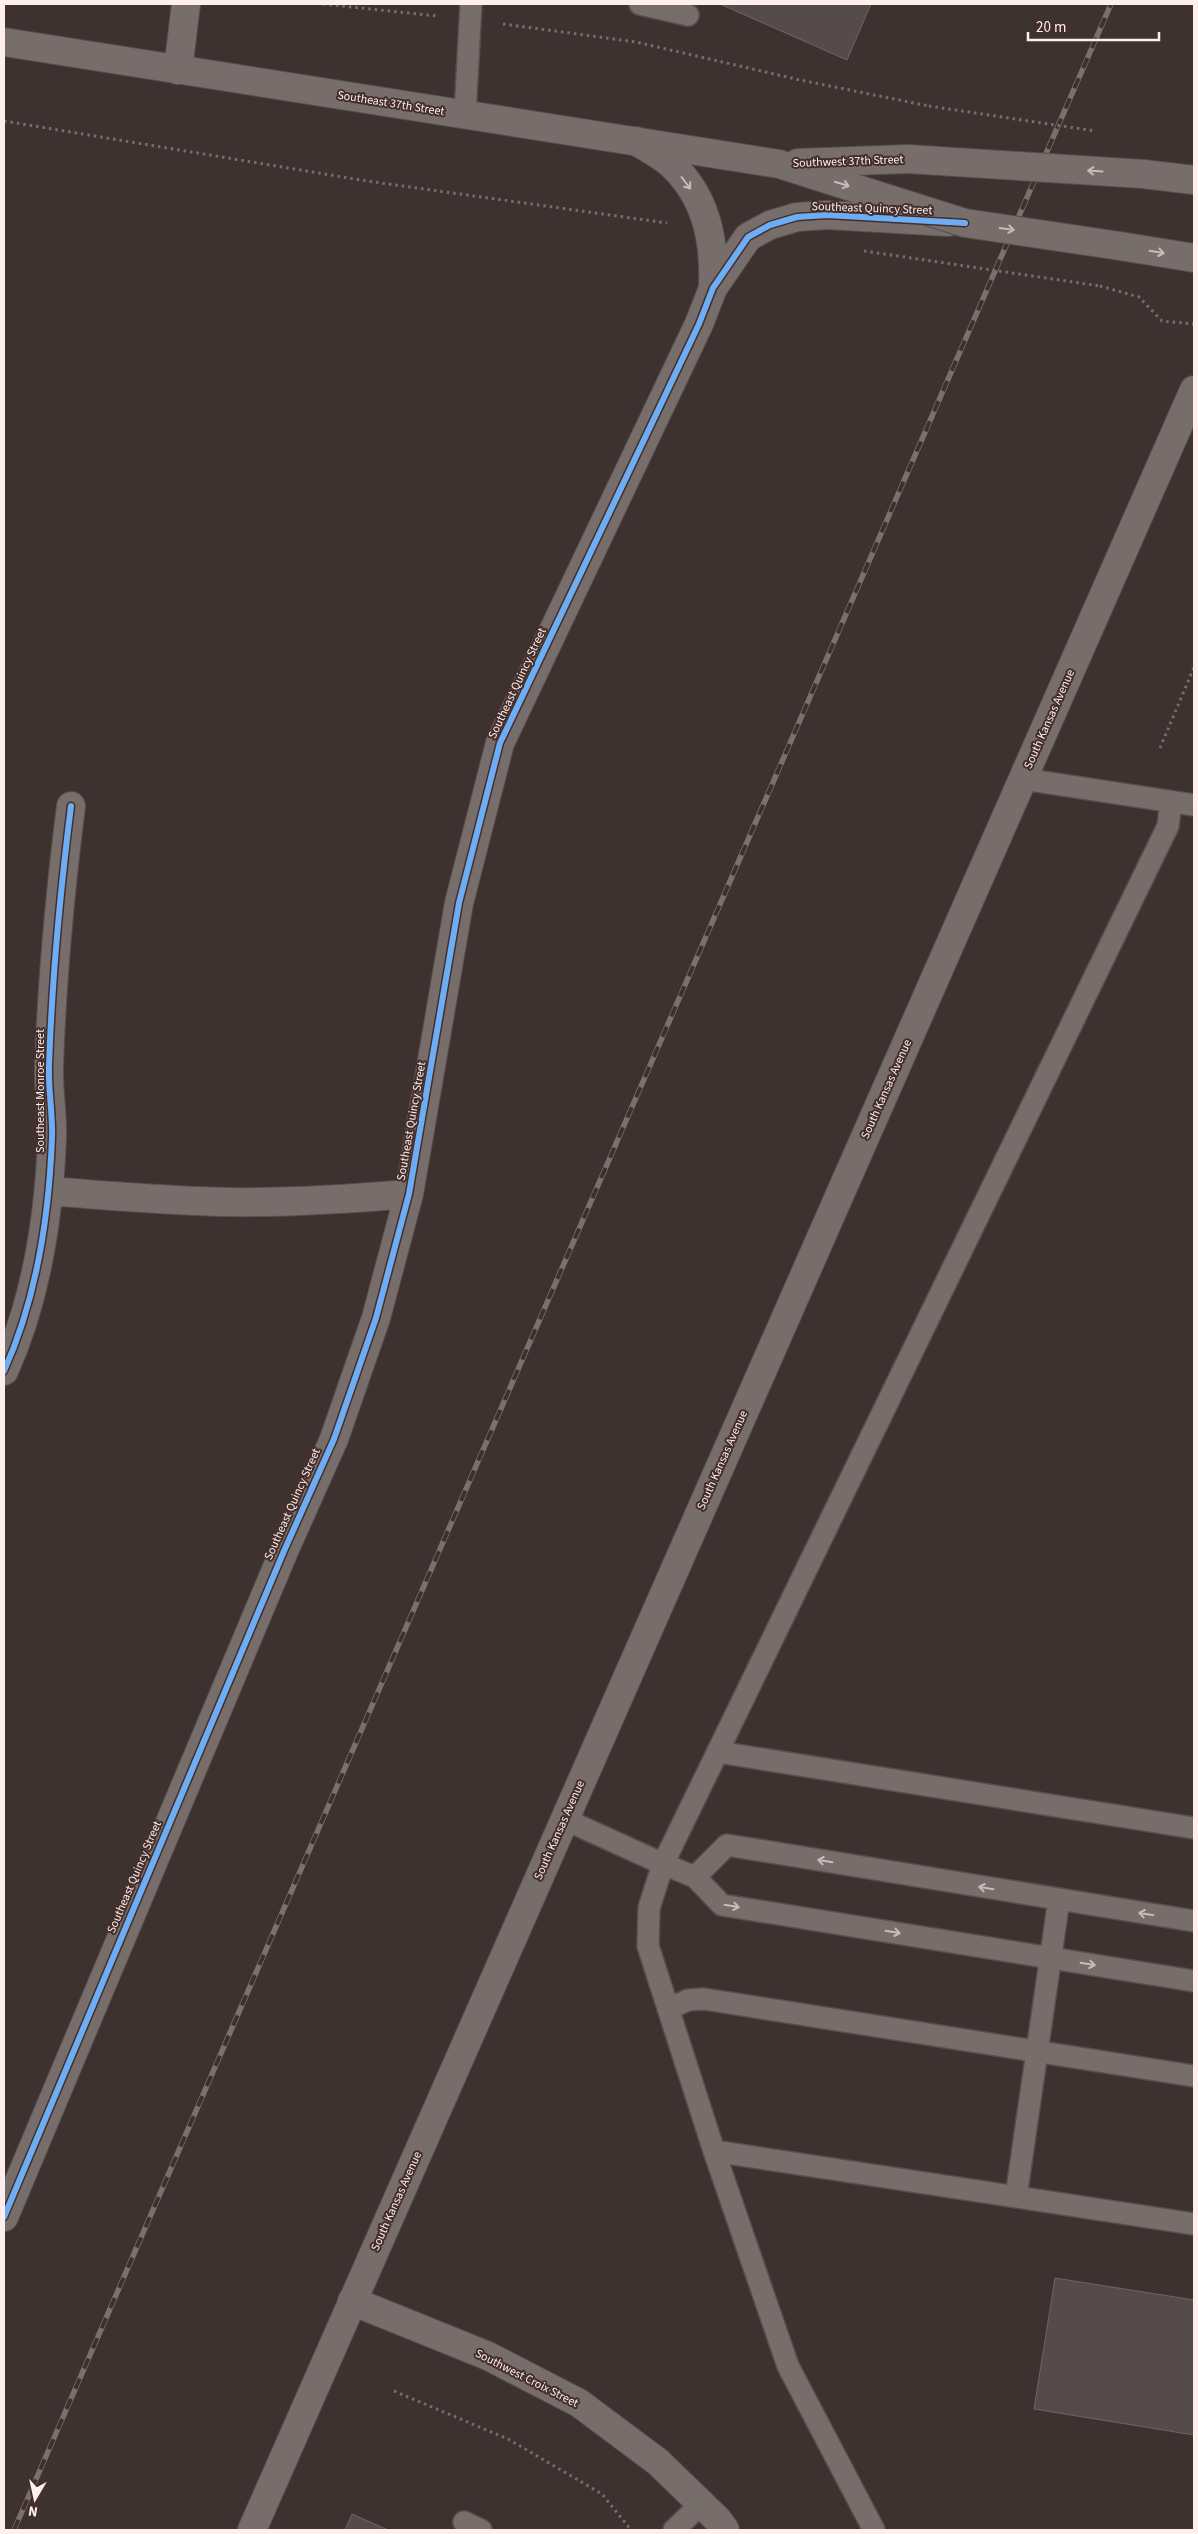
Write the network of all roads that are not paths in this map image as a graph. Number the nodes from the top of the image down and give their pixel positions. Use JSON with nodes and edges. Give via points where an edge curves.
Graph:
{"nodes":[{"id":1,"x":186,"y":4,"type":"edge"},
{"id":2,"x":640,"y":4,"type":"edge"},
{"id":3,"x":470,"y":11,"type":"edge"},
{"id":4,"x":688,"y":15,"type":"dead end"},
{"id":5,"x":4,"y":42,"type":"edge"},
{"id":6,"x":178,"y":70,"type":"junction"},
{"id":7,"x":465,"y":114,"type":"junction"},
{"id":8,"x":636,"y":141,"type":"junction"},
{"id":9,"x":779,"y":164,"type":"junction"},
{"id":10,"x":1194,"y":180,"type":"edge"},
{"id":11,"x":887,"y":209,"type":"junction"},
{"id":12,"x":1194,"y":258,"type":"edge"},
{"id":13,"x":713,"y":288,"type":"junction"},
{"id":14,"x":1194,"y":390,"type":"edge"},
{"id":15,"x":1023,"y":779,"type":"junction"},
{"id":16,"x":1171,"y":802,"type":"junction"},
{"id":17,"x":1194,"y":805,"type":"edge"},
{"id":18,"x":71,"y":806,"type":"dead end"},
{"id":19,"x":49,"y":1191,"type":"junction"},
{"id":20,"x":409,"y":1194,"type":"junction"},
{"id":21,"x":4,"y":1371,"type":"edge"},
{"id":22,"x":718,"y":1752,"type":"junction"},
{"id":23,"x":564,"y":1819,"type":"junction"},
{"id":24,"x":1194,"y":1828,"type":"edge"},
{"id":25,"x":664,"y":1864,"type":"junction"},
{"id":26,"x":695,"y":1877,"type":"junction"},
{"id":27,"x":1059,"y":1900,"type":"junction"},
{"id":28,"x":1194,"y":1921,"type":"edge"},
{"id":29,"x":1049,"y":1958,"type":"junction"},
{"id":30,"x":1194,"y":1981,"type":"edge"},
{"id":31,"x":668,"y":2009,"type":"junction"},
{"id":32,"x":1036,"y":2052,"type":"junction"},
{"id":33,"x":1194,"y":2076,"type":"edge"},
{"id":34,"x":714,"y":2151,"type":"junction"},
{"id":35,"x":1016,"y":2197,"type":"junction"},
{"id":36,"x":4,"y":2217,"type":"edge"},
{"id":37,"x":1194,"y":2224,"type":"edge"},
{"id":38,"x":352,"y":2301,"type":"junction"},
{"id":39,"x":701,"y":2504,"type":"junction"},
{"id":40,"x":252,"y":2530,"type":"edge"},
{"id":41,"x":674,"y":2530,"type":"edge"},
{"id":42,"x":725,"y":2530,"type":"edge"},
{"id":43,"x":874,"y":2530,"type":"edge"}],
"edges":[{"from":1,"to":6,"type":"main road"},
{"from":2,"to":4,"type":"lane"},
{"from":3,"to":7,"type":"lane"},
{"from":5,"to":6,"type":"main road","name":"Southeast 37th Street"},
{"from":6,"to":7,"type":"main road","name":"Southeast 37th Street"},
{"from":7,"to":8,"type":"main road","name":"Southeast 37th Street"},
{"from":8,"to":9,"type":"main road","name":"Southeast 37th Street"},
{"from":8,"to":13,"type":"main road","name":"Southeast Quincy Street","one_way":true,"via":[[671,164],[701,205],[710,229]]},
{"from":10,"to":9,"type":"main road","name":"Southwest 37th Street","one_way":true,"bridge":true,"via":[[908,159]]},
{"from":9,"to":11,"type":"main road","name":"Southwest 37th Street","one_way":true},
{"from":11,"to":12,"type":"main road","name":"Southwest 37th Street","one_way":true,"bridge":true},
{"from":11,"to":13,"type":"main road","name":"Southeast Quincy Street","via":[[797,217],[770,225],[748,238]]},
{"from":13,"to":20,"type":"main road","name":"Southeast Quincy Street","via":[[699,324],[500,743],[459,903]]},
{"from":14,"to":15,"type":"main road","name":"South Kansas Avenue"},
{"from":15,"to":16,"type":"lane"},
{"from":15,"to":23,"type":"main road","name":"South Kansas Avenue"},
{"from":16,"to":17,"type":"lane"},
{"from":16,"to":22,"type":"lane","via":[[1168,826]]},
{"from":18,"to":19,"type":"main road","name":"Southeast Monroe Street","via":[[57,913],[49,1069],[52,1136]]},
{"from":19,"to":20,"type":"main road","via":[[138,1199],[229,1202],[318,1201]]},
{"from":19,"to":21,"type":"main road","name":"Southeast Monroe Street","via":[[33,1287]]},
{"from":20,"to":36,"type":"main road","name":"Southeast Quincy Street","via":[[376,1318],[334,1439]]},
{"from":22,"to":24,"type":"lane"},
{"from":22,"to":25,"type":"lane"},
{"from":23,"to":25,"type":"lane"},
{"from":23,"to":38,"type":"main road","name":"South Kansas Avenue"},
{"from":25,"to":26,"type":"lane"},
{"from":25,"to":31,"type":"lane","via":[[649,1908],[648,1946]]},
{"from":27,"to":26,"type":"lane","one_way":true,"via":[[727,1845]]},
{"from":26,"to":29,"type":"lane","one_way":true,"via":[[722,1904]]},
{"from":28,"to":27,"type":"lane","one_way":true},
{"from":27,"to":29,"type":"lane"},
{"from":29,"to":30,"type":"lane","one_way":true},
{"from":29,"to":32,"type":"lane"},
{"from":31,"to":32,"type":"lane","via":[[688,2000],[704,1999]]},
{"from":31,"to":34,"type":"lane"},
{"from":32,"to":33,"type":"lane"},
{"from":32,"to":35,"type":"lane"},
{"from":34,"to":35,"type":"lane"},
{"from":34,"to":43,"type":"lane","via":[[788,2366]]},
{"from":35,"to":37,"type":"lane"},
{"from":38,"to":39,"type":"main road","name":"Southwest Croix Street","via":[[488,2356],[579,2403],[658,2462]]},
{"from":38,"to":40,"type":"main road","name":"South Kansas Avenue"},
{"from":39,"to":41,"type":"lane"},
{"from":39,"to":42,"type":"main road","name":"Southwest Croix Street"}]}
